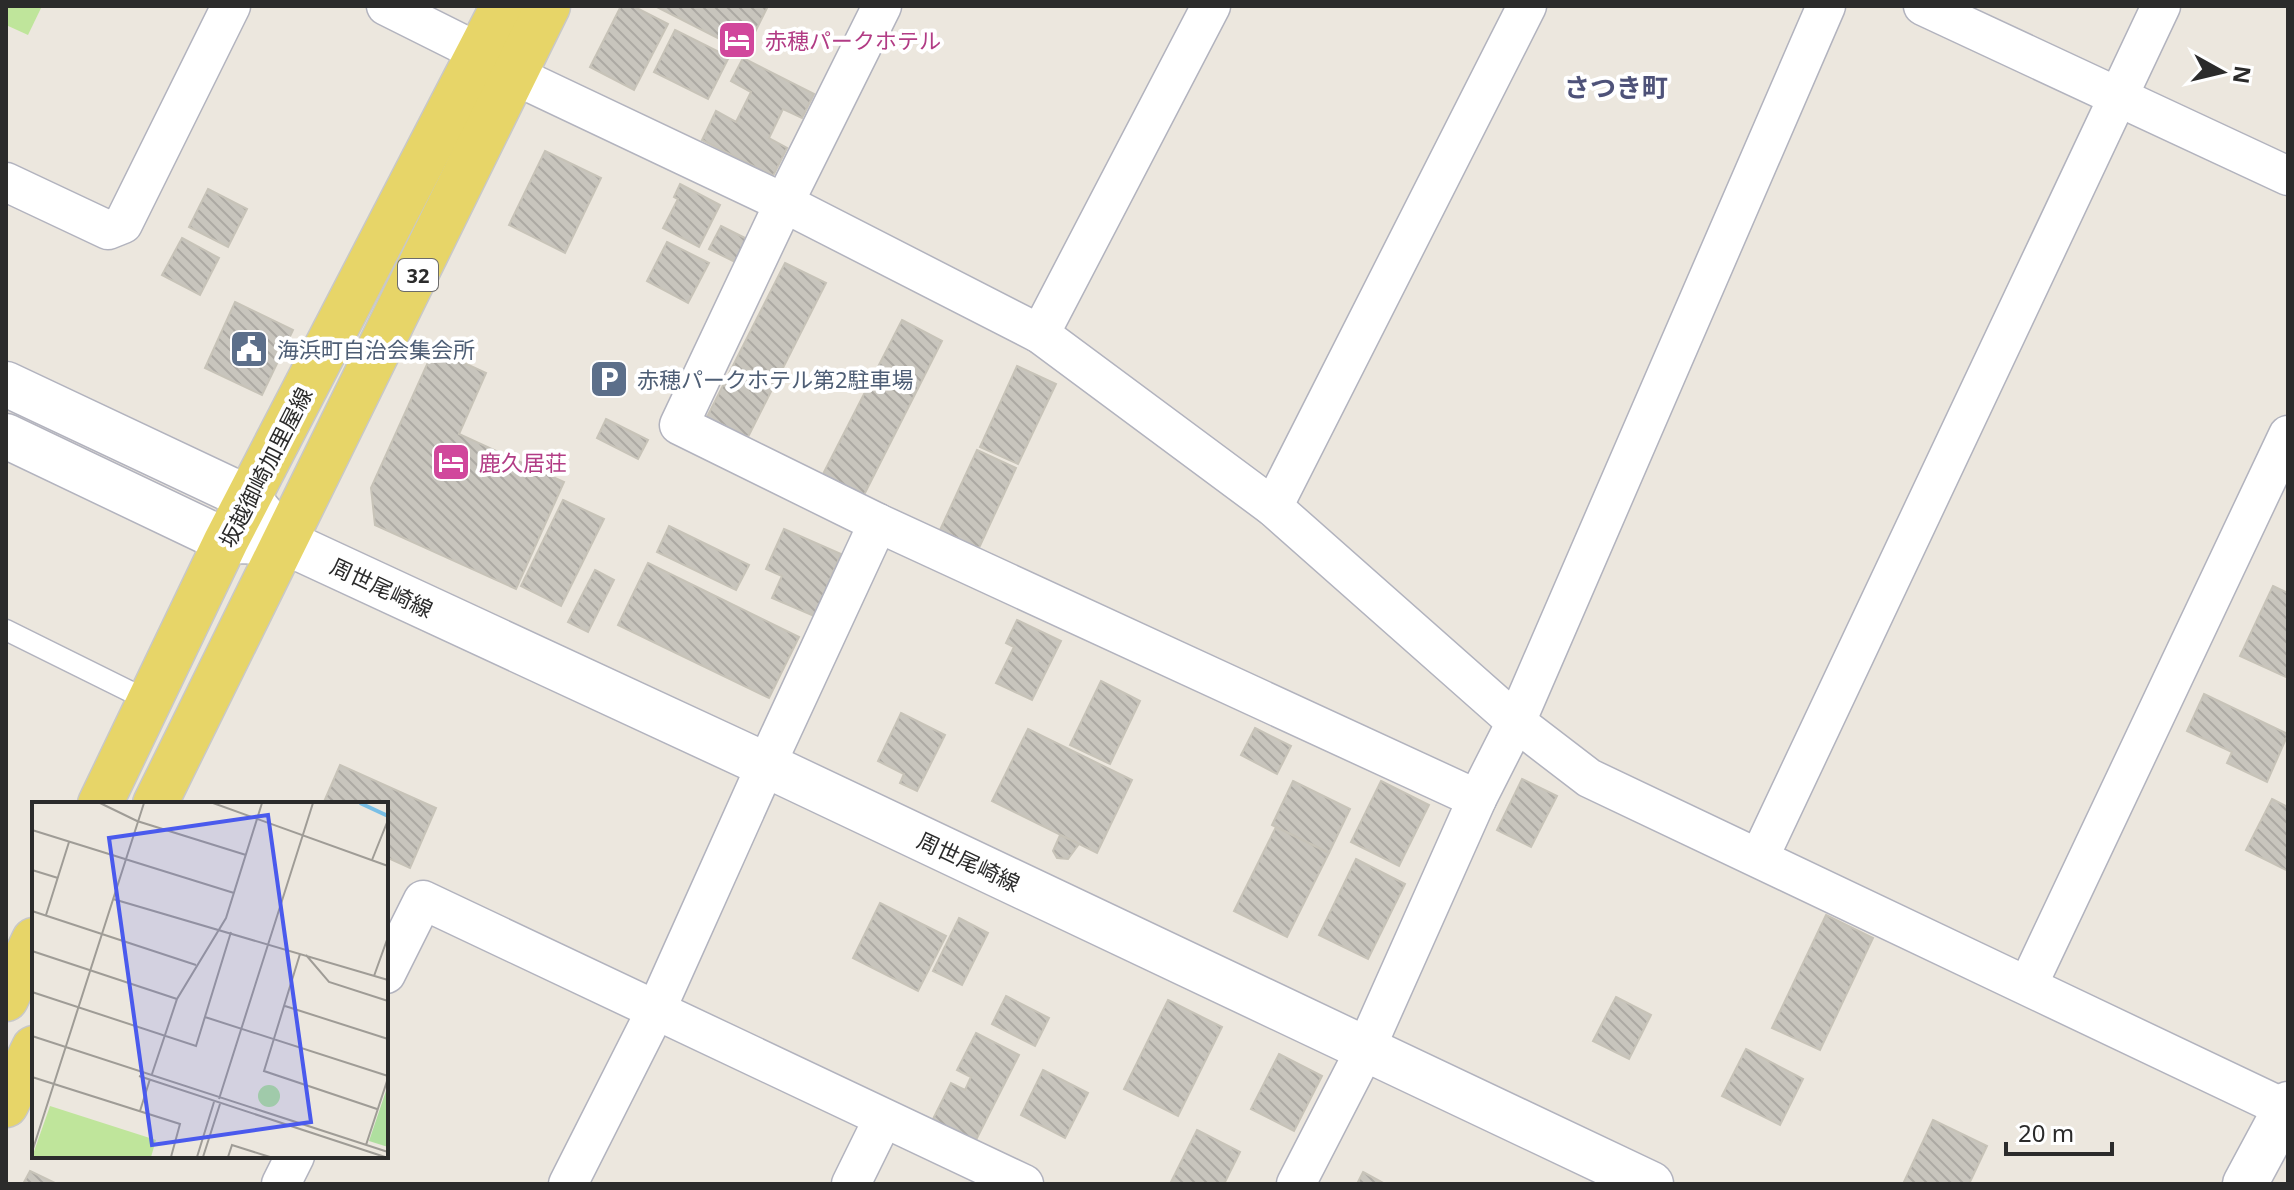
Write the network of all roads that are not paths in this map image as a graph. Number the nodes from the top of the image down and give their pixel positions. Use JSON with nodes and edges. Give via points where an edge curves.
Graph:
{"nodes":[{"id":1,"x":231,"y":6,"type":"edge"},
{"id":2,"x":386,"y":6,"type":"edge"},
{"id":3,"x":503,"y":6,"type":"edge"},
{"id":4,"x":548,"y":6,"type":"edge"},
{"id":5,"x":882,"y":6,"type":"edge"},
{"id":6,"x":1211,"y":6,"type":"edge"},
{"id":7,"x":1527,"y":6,"type":"edge"},
{"id":8,"x":1826,"y":6,"type":"edge"},
{"id":9,"x":1923,"y":6,"type":"edge"},
{"id":10,"x":2161,"y":6,"type":"edge"},
{"id":11,"x":498,"y":65,"type":"junction"},
{"id":12,"x":2119,"y":97,"type":"junction"},
{"id":13,"x":2288,"y":176,"type":"edge"},
{"id":14,"x":6,"y":182,"type":"edge"},
{"id":15,"x":784,"y":203,"type":"junction"},
{"id":16,"x":1040,"y":334,"type":"junction"},
{"id":17,"x":6,"y":384,"type":"edge"},
{"id":18,"x":2288,"y":435,"type":"edge"},
{"id":19,"x":6,"y":436,"type":"edge"},
{"id":20,"x":248,"y":498,"type":"junction"},
{"id":21,"x":1273,"y":507,"type":"junction"},
{"id":22,"x":878,"y":523,"type":"junction"},
{"id":23,"x":226,"y":541,"type":"junction"},
{"id":24,"x":285,"y":542,"type":"junction"},
{"id":25,"x":6,"y":630,"type":"edge"},
{"id":26,"x":129,"y":691,"type":"dead end"},
{"id":27,"x":1516,"y":722,"type":"junction"},
{"id":28,"x":766,"y":765,"type":"junction"},
{"id":29,"x":1477,"y":799,"type":"junction"},
{"id":30,"x":101,"y":802,"type":"edge"},
{"id":31,"x":156,"y":802,"type":"edge"},
{"id":32,"x":1759,"y":858,"type":"junction"},
{"id":33,"x":32,"y":944,"type":"edge"},
{"id":34,"x":388,"y":970,"type":"edge"},
{"id":35,"x":2028,"y":985,"type":"junction"},
{"id":36,"x":6,"y":999,"type":"edge"},
{"id":37,"x":657,"y":1008,"type":"junction"},
{"id":38,"x":1366,"y":1048,"type":"junction"},
{"id":39,"x":32,"y":1052,"type":"edge"},
{"id":40,"x":6,"y":1105,"type":"edge"},
{"id":41,"x":2287,"y":1107,"type":"edge"},
{"id":42,"x":883,"y":1119,"type":"junction"},
{"id":43,"x":294,"y":1158,"type":"edge"},
{"id":44,"x":281,"y":1184,"type":"edge"},
{"id":45,"x":568,"y":1184,"type":"edge"},
{"id":46,"x":851,"y":1184,"type":"edge"},
{"id":47,"x":1024,"y":1184,"type":"edge"},
{"id":48,"x":1296,"y":1184,"type":"edge"},
{"id":49,"x":1651,"y":1184,"type":"edge"},
{"id":50,"x":2245,"y":1184,"type":"edge"}],
"edges":[{"from":1,"to":14,"type":"street","via":[[123,224],[108,230]]},
{"from":2,"to":11,"type":"street"},
{"from":3,"to":11,"type":"main road","name":"坂越御崎加里屋線","number":"32"},
{"from":4,"to":11,"type":"main road","name":"坂越御崎加里屋線","number":"32"},
{"from":5,"to":15,"type":"street"},
{"from":6,"to":16,"type":"street"},
{"from":7,"to":21,"type":"street"},
{"from":8,"to":27,"type":"street"},
{"from":9,"to":12,"type":"street"},
{"from":10,"to":12,"type":"street"},
{"from":11,"to":15,"type":"street"},
{"from":11,"to":20,"type":"main road","name":"坂越御崎加里屋線","number":"32"},
{"from":11,"to":24,"type":"main road","name":"坂越御崎加里屋線","number":"32"},
{"from":12,"to":13,"type":"street"},
{"from":12,"to":32,"type":"street"},
{"from":15,"to":16,"type":"street"},
{"from":15,"to":22,"type":"street","via":[[679,425]]},
{"from":16,"to":21,"type":"street"},
{"from":17,"to":20,"type":"main road"},
{"from":18,"to":35,"type":"street"},
{"from":19,"to":23,"type":"main road"},
{"from":20,"to":23,"type":"main road","name":"坂越御崎加里屋線","number":"32"},
{"from":20,"to":24,"type":"main road","name":"周世尾崎線"},
{"from":21,"to":27,"type":"street"},
{"from":22,"to":28,"type":"street"},
{"from":22,"to":29,"type":"street"},
{"from":23,"to":24,"type":"main road","name":"周世尾崎線"},
{"from":23,"to":30,"type":"main road","name":"坂越御崎加里屋線","number":"32"},
{"from":24,"to":28,"type":"main road","name":"周世尾崎線"},
{"from":24,"to":31,"type":"main road","name":"坂越御崎加里屋線","number":"32"},
{"from":25,"to":26,"type":"lane"},
{"from":27,"to":29,"type":"street"},
{"from":27,"to":32,"type":"street","via":[[1589,778]]},
{"from":28,"to":37,"type":"street"},
{"from":28,"to":38,"type":"main road","name":"周世尾崎線"},
{"from":29,"to":38,"type":"street"},
{"from":32,"to":35,"type":"street"},
{"from":33,"to":36,"type":"main road"},
{"from":34,"to":37,"type":"street","via":[[423,900]]},
{"from":35,"to":41,"type":"street"},
{"from":37,"to":42,"type":"street"},
{"from":37,"to":45,"type":"street"},
{"from":38,"to":48,"type":"street"},
{"from":38,"to":49,"type":"main road","name":"周世尾崎線"},
{"from":39,"to":40,"type":"main road"},
{"from":41,"to":50,"type":"main road"},
{"from":42,"to":46,"type":"street"},
{"from":42,"to":47,"type":"street"},
{"from":43,"to":44,"type":"street"}]}
